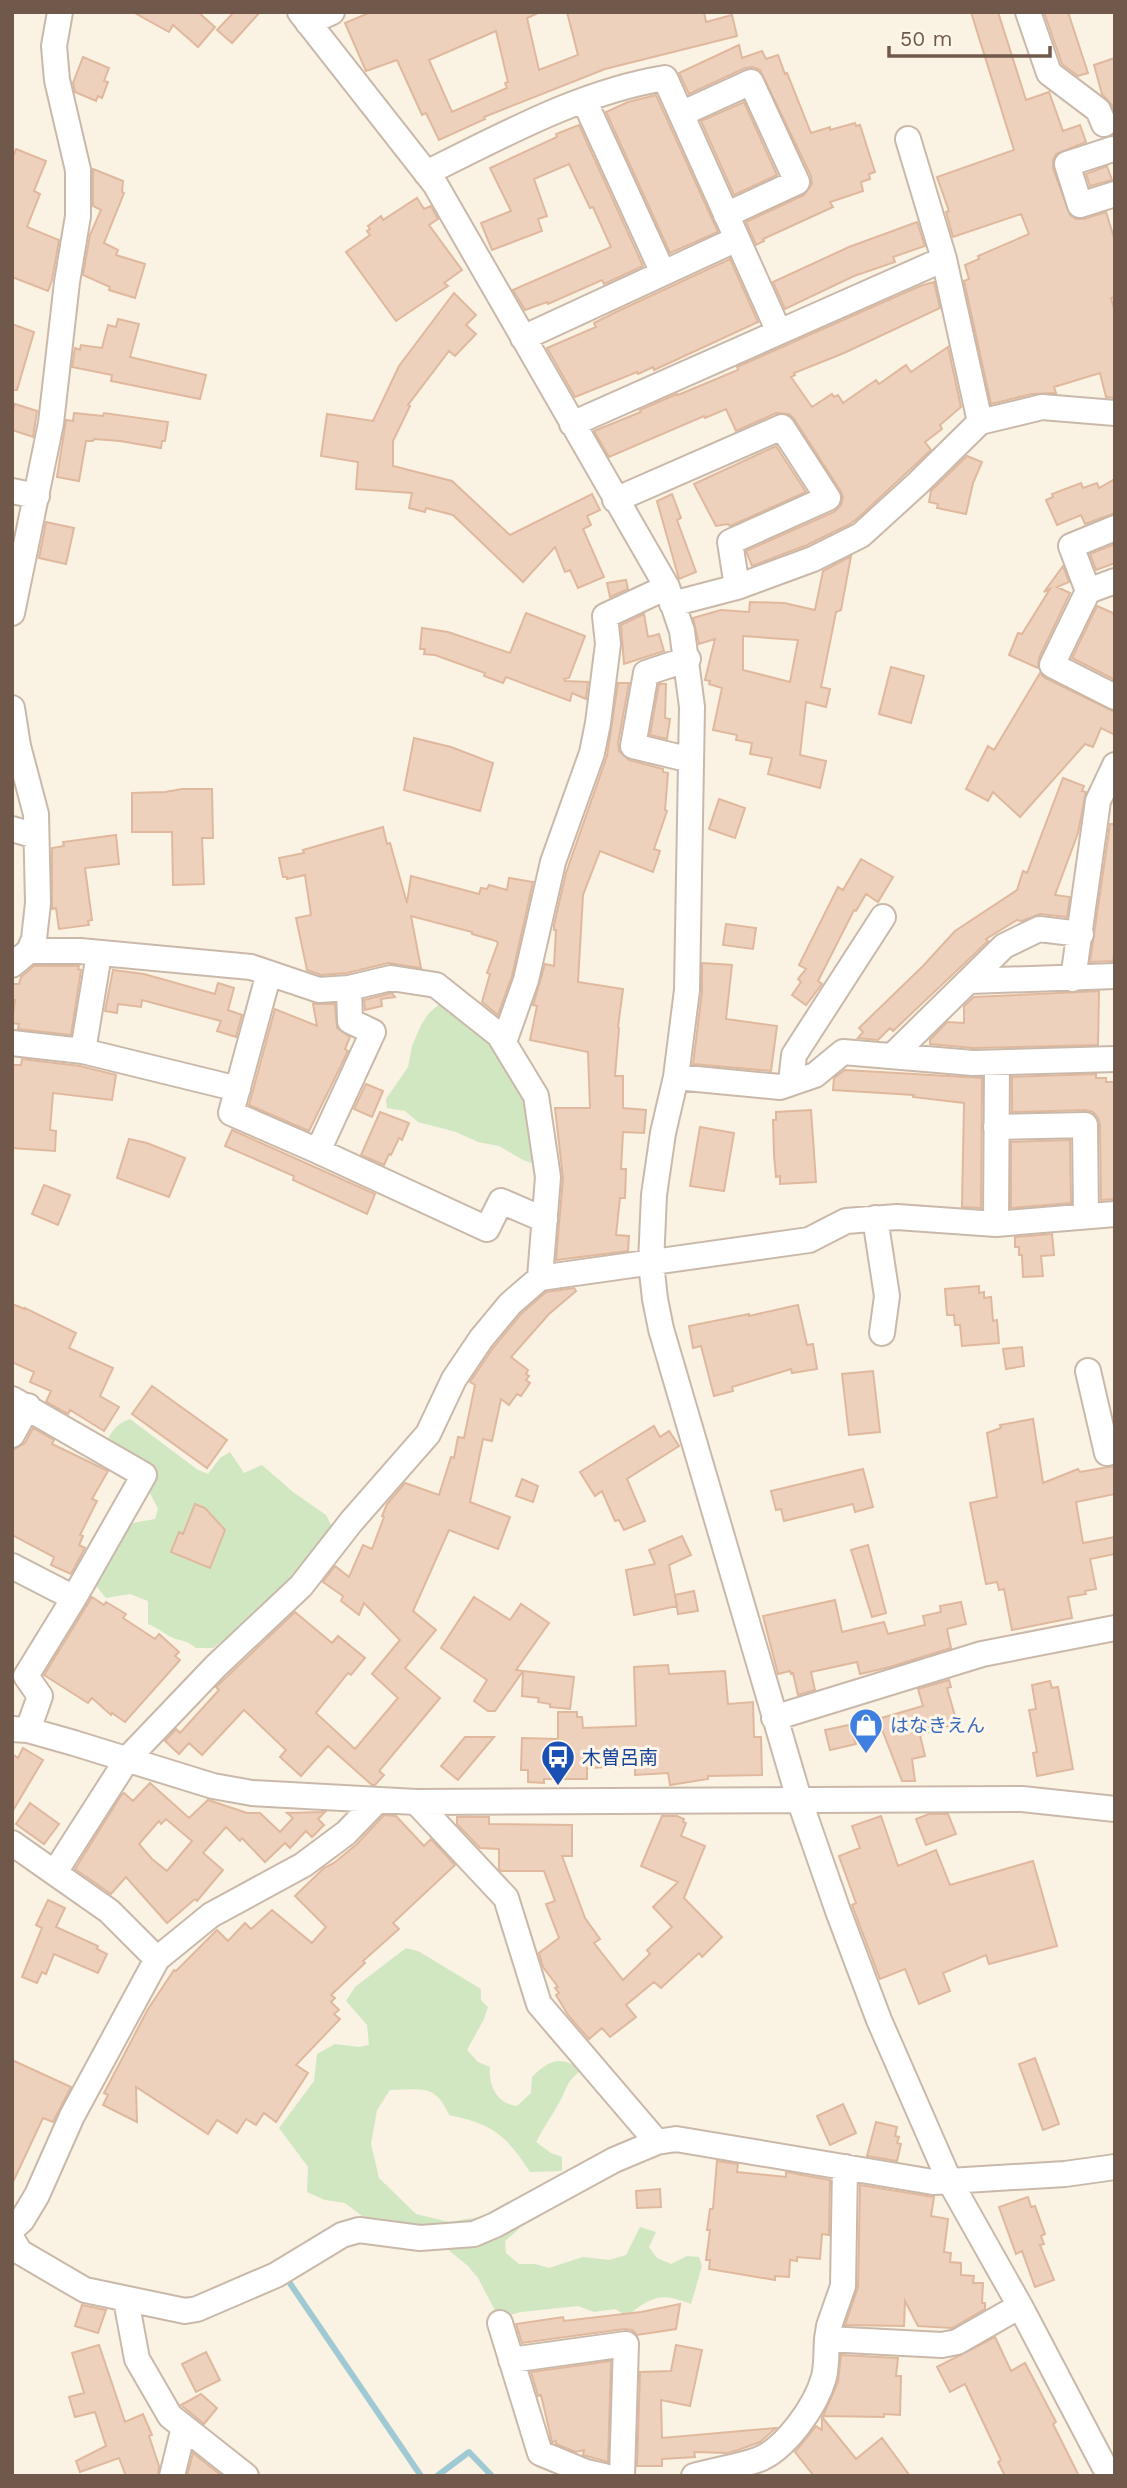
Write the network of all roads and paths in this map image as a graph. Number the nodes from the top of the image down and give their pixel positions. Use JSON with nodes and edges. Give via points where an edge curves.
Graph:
{"nodes":[{"id":1,"x":60,"y":12,"type":"edge"},
{"id":2,"x":332,"y":12,"type":"edge"},
{"id":3,"x":1028,"y":12,"type":"edge"},
{"id":4,"x":304,"y":18,"type":"edge"},
{"id":5,"x":584,"y":100,"type":"junction"},
{"id":6,"x":681,"y":114,"type":"junction"},
{"id":7,"x":1109,"y":123,"type":"edge"},
{"id":8,"x":908,"y":139,"type":"dead end"},
{"id":9,"x":1114,"y":151,"type":"edge"},
{"id":10,"x":426,"y":173,"type":"junction"},
{"id":11,"x":1115,"y":194,"type":"edge"},
{"id":12,"x":726,"y":215,"type":"junction"},
{"id":13,"x":737,"y":239,"type":"junction"},
{"id":14,"x":944,"y":259,"type":"junction"},
{"id":15,"x":663,"y":273,"type":"junction"},
{"id":16,"x":779,"y":332,"type":"junction"},
{"id":17,"x":523,"y":338,"type":"junction"},
{"id":18,"x":1115,"y":413,"type":"edge"},
{"id":19,"x":980,"y":422,"type":"junction"},
{"id":20,"x":572,"y":424,"type":"junction"},
{"id":21,"x":12,"y":491,"type":"edge"},
{"id":22,"x":37,"y":496,"type":"junction"},
{"id":23,"x":615,"y":500,"type":"junction"},
{"id":24,"x":1115,"y":528,"type":"edge"},
{"id":25,"x":1115,"y":581,"type":"edge"},
{"id":26,"x":737,"y":587,"type":"junction"},
{"id":27,"x":1088,"y":591,"type":"junction"},
{"id":28,"x":669,"y":596,"type":"junction"},
{"id":29,"x":12,"y":613,"type":"edge"},
{"id":30,"x":688,"y":659,"type":"junction"},
{"id":31,"x":1115,"y":698,"type":"edge"},
{"id":32,"x":12,"y":708,"type":"edge"},
{"id":33,"x":15,"y":745,"type":"edge"},
{"id":34,"x":691,"y":760,"type":"junction"},
{"id":35,"x":1113,"y":774,"type":"edge"},
{"id":36,"x":12,"y":829,"type":"edge"},
{"id":37,"x":36,"y":835,"type":"junction"},
{"id":38,"x":883,"y":917,"type":"dead end"},
{"id":39,"x":1081,"y":933,"type":"junction"},
{"id":40,"x":99,"y":954,"type":"junction"},
{"id":41,"x":21,"y":958,"type":"edge"},
{"id":42,"x":269,"y":973,"type":"junction"},
{"id":43,"x":1115,"y":976,"type":"edge"},
{"id":44,"x":1073,"y":979,"type":"junction"},
{"id":45,"x":969,"y":981,"type":"junction"},
{"id":46,"x":349,"y":988,"type":"junction"},
{"id":47,"x":504,"y":1042,"type":"junction"},
{"id":48,"x":12,"y":1043,"type":"edge"},
{"id":49,"x":83,"y":1051,"type":"junction"},
{"id":50,"x":892,"y":1056,"type":"junction"},
{"id":51,"x":1115,"y":1059,"type":"edge"},
{"id":52,"x":997,"y":1063,"type":"junction"},
{"id":53,"x":676,"y":1077,"type":"junction"},
{"id":54,"x":791,"y":1082,"type":"junction"},
{"id":55,"x":238,"y":1089,"type":"junction"},
{"id":56,"x":996,"y":1127,"type":"junction"},
{"id":57,"x":318,"y":1151,"type":"junction"},
{"id":58,"x":1115,"y":1214,"type":"edge"},
{"id":59,"x":1086,"y":1216,"type":"junction"},
{"id":60,"x":875,"y":1218,"type":"junction"},
{"id":61,"x":545,"y":1220,"type":"junction"},
{"id":62,"x":996,"y":1224,"type":"junction"},
{"id":63,"x":651,"y":1263,"type":"junction"},
{"id":64,"x":540,"y":1278,"type":"junction"},
{"id":65,"x":882,"y":1333,"type":"dead end"},
{"id":66,"x":1088,"y":1371,"type":"dead end"},
{"id":67,"x":20,"y":1402,"type":"edge"},
{"id":68,"x":12,"y":1435,"type":"edge"},
{"id":69,"x":1115,"y":1451,"type":"edge"},
{"id":70,"x":12,"y":1566,"type":"edge"},
{"id":71,"x":74,"y":1598,"type":"junction"},
{"id":72,"x":1115,"y":1629,"type":"edge"},
{"id":73,"x":774,"y":1718,"type":"junction"},
{"id":74,"x":18,"y":1733,"type":"edge"},
{"id":75,"x":128,"y":1758,"type":"junction"},
{"id":76,"x":799,"y":1799,"type":"junction"},
{"id":77,"x":377,"y":1801,"type":"junction"},
{"id":78,"x":416,"y":1802,"type":"junction"},
{"id":79,"x":1115,"y":1810,"type":"edge"},
{"id":80,"x":12,"y":1843,"type":"edge"},
{"id":81,"x":55,"y":1872,"type":"junction"},
{"id":82,"x":157,"y":1959,"type":"junction"},
{"id":83,"x":657,"y":2142,"type":"junction"},
{"id":84,"x":1115,"y":2167,"type":"edge"},
{"id":85,"x":845,"y":2168,"type":"junction"},
{"id":86,"x":948,"y":2180,"type":"junction"},
{"id":87,"x":12,"y":2229,"type":"edge"},
{"id":88,"x":12,"y":2239,"type":"edge"},
{"id":89,"x":126,"y":2300,"type":"junction"},
{"id":90,"x":1020,"y":2306,"type":"junction"},
{"id":91,"x":500,"y":2323,"type":"dead end"},
{"id":92,"x":827,"y":2339,"type":"junction"},
{"id":93,"x":511,"y":2360,"type":"junction"},
{"id":94,"x":184,"y":2427,"type":"junction"},
{"id":95,"x":172,"y":2476,"type":"edge"},
{"id":96,"x":246,"y":2476,"type":"edge"},
{"id":97,"x":604,"y":2476,"type":"edge"},
{"id":98,"x":622,"y":2476,"type":"edge"},
{"id":99,"x":694,"y":2476,"type":"edge"},
{"id":100,"x":1112,"y":2476,"type":"edge"}],
"edges":[{"from":1,"to":22,"type":"street","via":[[54,46],[57,80],[78,170],[78,216]]},
{"from":2,"to":4,"type":"street"},
{"from":3,"to":7,"type":"street","via":[[1049,73]]},
{"from":4,"to":10,"type":"street"},
{"from":5,"to":6,"type":"street","via":[[629,84],[665,78]]},
{"from":5,"to":10,"type":"street"},
{"from":5,"to":15,"type":"street"},
{"from":6,"to":12,"type":"street"},
{"from":6,"to":12,"type":"street","via":[[751,82],[797,182]]},
{"from":7,"to":9,"type":"street"},
{"from":8,"to":14,"type":"street"},
{"from":9,"to":11,"type":"street","via":[[1067,164],[1080,205]]},
{"from":10,"to":17,"type":"street"},
{"from":12,"to":13,"type":"street"},
{"from":13,"to":15,"type":"street"},
{"from":13,"to":16,"type":"street"},
{"from":14,"to":16,"type":"street"},
{"from":14,"to":19,"type":"street"},
{"from":15,"to":17,"type":"street"},
{"from":16,"to":20,"type":"street"},
{"from":17,"to":20,"type":"street"},
{"from":18,"to":19,"type":"street","via":[[1042,407]]},
{"from":19,"to":26,"type":"street","via":[[860,535],[813,559]]},
{"from":20,"to":23,"type":"street"},
{"from":21,"to":22,"type":"street"},
{"from":22,"to":29,"type":"street"},
{"from":23,"to":26,"type":"street","via":[[782,427],[828,498],[730,542]]},
{"from":23,"to":28,"type":"street"},
{"from":24,"to":27,"type":"street","via":[[1071,546]]},
{"from":25,"to":27,"type":"street"},
{"from":26,"to":28,"type":"street"},
{"from":27,"to":31,"type":"street","via":[[1052,665]]},
{"from":28,"to":30,"type":"street"},
{"from":28,"to":47,"type":"street","via":[[605,616],[608,644],[592,753],[553,862],[526,980]]},
{"from":30,"to":34,"type":"street"},
{"from":30,"to":34,"type":"street","via":[[646,673],[633,746]]},
{"from":32,"to":33,"type":"street"},
{"from":33,"to":37,"type":"street","via":[[36,814]]},
{"from":34,"to":53,"type":"street","via":[[687,990]]},
{"from":35,"to":39,"type":"street","via":[[1098,801]]},
{"from":36,"to":37,"type":"street"},
{"from":37,"to":41,"type":"street","via":[[34,939]]},
{"from":38,"to":54,"type":"street","via":[[794,1055]]},
{"from":39,"to":44,"type":"street"},
{"from":39,"to":45,"type":"street","via":[[1039,929],[1004,946]]},
{"from":40,"to":41,"type":"street","via":[[80,951]]},
{"from":40,"to":42,"type":"street","via":[[251,967]]},
{"from":40,"to":49,"type":"street"},
{"from":42,"to":46,"type":"street","via":[[319,990]]},
{"from":42,"to":55,"type":"street"},
{"from":43,"to":44,"type":"street"},
{"from":44,"to":45,"type":"street"},
{"from":45,"to":50,"type":"street"},
{"from":46,"to":47,"type":"street","via":[[391,978],[436,985]]},
{"from":46,"to":57,"type":"street","via":[[351,1021],[373,1032]]},
{"from":47,"to":61,"type":"street","via":[[536,1096],[548,1177]]},
{"from":48,"to":49,"type":"street"},
{"from":49,"to":55,"type":"street"},
{"from":50,"to":52,"type":"street"},
{"from":50,"to":54,"type":"street","via":[[844,1052],[815,1075]]},
{"from":51,"to":52,"type":"street"},
{"from":52,"to":56,"type":"street"},
{"from":53,"to":54,"type":"street","via":[[780,1087]]},
{"from":53,"to":63,"type":"street","via":[[654,1195]]},
{"from":55,"to":57,"type":"street","via":[[231,1113]]},
{"from":56,"to":59,"type":"street","via":[[1085,1125]]},
{"from":56,"to":62,"type":"street"},
{"from":57,"to":61,"type":"street","via":[[487,1229],[501,1201]]},
{"from":58,"to":59,"type":"street"},
{"from":59,"to":62,"type":"street"},
{"from":60,"to":62,"type":"street"},
{"from":60,"to":63,"type":"street","via":[[846,1220],[809,1240]]},
{"from":60,"to":65,"type":"street","via":[[887,1296]]},
{"from":61,"to":64,"type":"street"},
{"from":63,"to":64,"type":"street"},
{"from":63,"to":73,"type":"street","via":[[661,1329]]},
{"from":64,"to":75,"type":"street","via":[[481,1339],[454,1379],[428,1434],[300,1586]]},
{"from":66,"to":69,"type":"street","via":[[1107,1452]]},
{"from":67,"to":68,"type":"street"},
{"from":67,"to":71,"type":"street","via":[[144,1475]]},
{"from":70,"to":71,"type":"street"},
{"from":71,"to":74,"type":"street","via":[[26,1676],[40,1696]]},
{"from":72,"to":73,"type":"street","via":[[982,1654]]},
{"from":73,"to":76,"type":"street"},
{"from":74,"to":75,"type":"street"},
{"from":75,"to":77,"type":"street","via":[[213,1786],[252,1793]]},
{"from":75,"to":81,"type":"street"},
{"from":76,"to":78,"type":"street"},
{"from":76,"to":79,"type":"street","via":[[1022,1800]]},
{"from":76,"to":86,"type":"street","via":[[879,2020]]},
{"from":77,"to":78,"type":"street"},
{"from":77,"to":82,"type":"street","via":[[346,1833],[303,1866],[211,1915]]},
{"from":78,"to":83,"type":"street","via":[[506,1898],[539,2004]]},
{"from":80,"to":81,"type":"street"},
{"from":81,"to":82,"type":"street","via":[[108,1911]]},
{"from":82,"to":87,"type":"street","via":[[72,2116],[37,2195]]},
{"from":83,"to":85,"type":"street","via":[[676,2139]]},
{"from":83,"to":89,"type":"street","via":[[474,2234],[420,2238],[359,2230],[197,2309]]},
{"from":84,"to":86,"type":"street"},
{"from":85,"to":86,"type":"street","via":[[933,2182]]},
{"from":85,"to":92,"type":"street","via":[[843,2286]]},
{"from":86,"to":90,"type":"street"},
{"from":88,"to":89,"type":"street","via":[[20,2252],[85,2290]]},
{"from":89,"to":94,"type":"street","via":[[137,2359],[170,2416]]},
{"from":90,"to":92,"type":"street","via":[[957,2342],[942,2345]]},
{"from":90,"to":100,"type":"street"},
{"from":91,"to":93,"type":"street"},
{"from":92,"to":99,"type":"street","via":[[824,2378],[797,2427],[780,2447],[759,2459]]},
{"from":93,"to":97,"type":"street","via":[[540,2453]]},
{"from":93,"to":98,"type":"street","via":[[626,2344]]},
{"from":94,"to":95,"type":"street"},
{"from":94,"to":96,"type":"street"}]}
